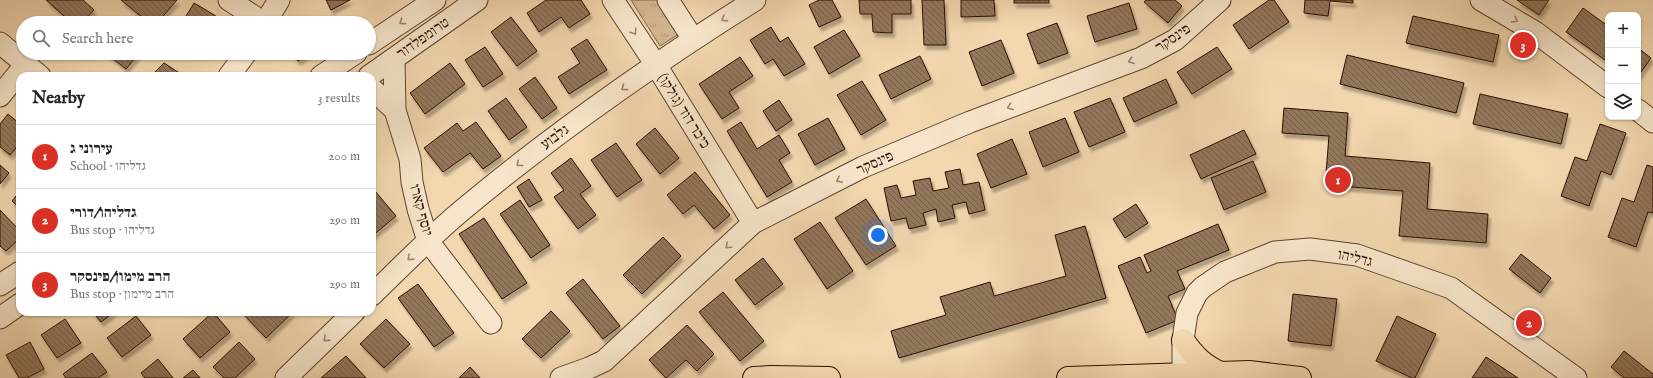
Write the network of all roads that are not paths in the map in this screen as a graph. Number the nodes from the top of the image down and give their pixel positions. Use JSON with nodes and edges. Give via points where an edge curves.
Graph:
{"nodes":[{"id":1,"x":229,"y":0,"type":"edge"},
{"id":2,"x":279,"y":0,"type":"edge"},
{"id":3,"x":435,"y":0,"type":"edge"},
{"id":4,"x":477,"y":0,"type":"edge"},
{"id":5,"x":613,"y":0,"type":"edge"},
{"id":6,"x":668,"y":0,"type":"edge"},
{"id":7,"x":755,"y":0,"type":"edge"},
{"id":8,"x":1220,"y":0,"type":"edge"},
{"id":9,"x":1481,"y":0,"type":"edge"},
{"id":10,"x":254,"y":16,"type":"edge"},
{"id":11,"x":269,"y":16,"type":"edge"},
{"id":12,"x":376,"y":39,"type":"edge"},
{"id":13,"x":693,"y":39,"type":"junction"},
{"id":14,"x":0,"y":43,"type":"edge"},
{"id":15,"x":16,"y":56,"type":"edge"},
{"id":16,"x":394,"y":59,"type":"junction"},
{"id":17,"x":21,"y":60,"type":"edge"},
{"id":18,"x":241,"y":60,"type":"edge"},
{"id":19,"x":345,"y":60,"type":"edge"},
{"id":20,"x":656,"y":65,"type":"junction"},
{"id":21,"x":33,"y":70,"type":"edge"},
{"id":22,"x":232,"y":72,"type":"edge"},
{"id":23,"x":327,"y":72,"type":"edge"},
{"id":24,"x":375,"y":72,"type":"edge"},
{"id":25,"x":16,"y":83,"type":"edge"},
{"id":26,"x":1605,"y":85,"type":"edge"},
{"id":27,"x":376,"y":93,"type":"edge"},
{"id":28,"x":0,"y":96,"type":"edge"},
{"id":29,"x":395,"y":110,"type":"junction"},
{"id":30,"x":1641,"y":112,"type":"edge"},
{"id":31,"x":1653,"y":122,"type":"edge"},
{"id":32,"x":753,"y":223,"type":"junction"},
{"id":33,"x":428,"y":241,"type":"junction"},
{"id":34,"x":16,"y":275,"type":"edge"},
{"id":35,"x":0,"y":285,"type":"edge"},
{"id":36,"x":376,"y":291,"type":"edge"},
{"id":37,"x":16,"y":307,"type":"edge"},
{"id":38,"x":350,"y":316,"type":"edge"},
{"id":39,"x":0,"y":318,"type":"edge"},
{"id":40,"x":491,"y":323,"type":"dead end"},
{"id":41,"x":1183,"y":344,"type":"junction"},
{"id":42,"x":1221,"y":373,"type":"junction"},
{"id":43,"x":1154,"y":376,"type":"junction"},
{"id":44,"x":1183,"y":376,"type":"edge"},
{"id":45,"x":286,"y":378,"type":"edge"},
{"id":46,"x":561,"y":378,"type":"edge"},
{"id":47,"x":754,"y":378,"type":"edge"},
{"id":48,"x":829,"y":378,"type":"edge"},
{"id":49,"x":1068,"y":378,"type":"edge"},
{"id":50,"x":1300,"y":378,"type":"edge"},
{"id":51,"x":1576,"y":378,"type":"edge"}],
"edges":[{"from":1,"to":10,"type":"street"},
{"from":2,"to":11,"type":"street"},
{"from":3,"to":12,"type":"street","name":"טרומפלדור","one_way":true},
{"from":4,"to":16,"type":"street","name":"טרומפלדור"},
{"from":5,"to":20,"type":"street","name":"כיכר דוד (גולקו)","one_way":true},
{"from":6,"to":13,"type":"street"},
{"from":7,"to":13,"type":"street","name":"גלבוע","one_way":true},
{"from":8,"to":32,"type":"street","name":"פינסקר","one_way":true,"via":[[1175,40],[1141,58],[970,122],[863,167]]},
{"from":9,"to":26,"type":"street","one_way":true,"via":[[1535,32]]},
{"from":13,"to":20,"type":"street","name":"גלבוע"},
{"from":14,"to":15,"type":"street"},
{"from":16,"to":24,"type":"street","name":"טרומפלדור"},
{"from":16,"to":29,"type":"street","name":"יוסף קארו"},
{"from":17,"to":21,"type":"street"},
{"from":18,"to":22,"type":"street"},
{"from":19,"to":23,"type":"street"},
{"from":20,"to":32,"type":"street","name":"כיכר דוד (גולקו)"},
{"from":20,"to":33,"type":"street","name":"גלבוע","one_way":true,"via":[[535,151]]},
{"from":25,"to":28,"type":"street"},
{"from":27,"to":29,"type":"street"},
{"from":29,"to":33,"type":"street","name":"יוסף קארו","via":[[410,158],[412,182]]},
{"from":30,"to":31,"type":"street"},
{"from":32,"to":46,"type":"street","name":"פינסקר","one_way":true,"via":[[604,361]]},
{"from":33,"to":36,"type":"street","name":"גלבוע","one_way":true},
{"from":33,"to":40,"type":"street","name":"יוסף קארו"},
{"from":34,"to":35,"type":"street"},
{"from":37,"to":39,"type":"street"},
{"from":38,"to":45,"type":"street","one_way":true},
{"from":41,"to":42,"type":"main road","via":[[1205,366]]},
{"from":41,"to":43,"type":"main road","via":[[1174,365]]},
{"from":41,"to":44,"type":"street","name":"גדליהו"},
{"from":41,"to":51,"type":"street","name":"גדליהו","via":[[1187,313],[1191,303],[1197,293],[1211,281],[1243,264],[1275,252],[1310,249],[1358,256],[1451,288]]},
{"from":42,"to":44,"type":"main road"},
{"from":42,"to":50,"type":"main road","via":[[1249,372]]},
{"from":43,"to":44,"type":"main road"},
{"from":43,"to":49,"type":"main road"},
{"from":47,"to":48,"type":"main road"}]}
